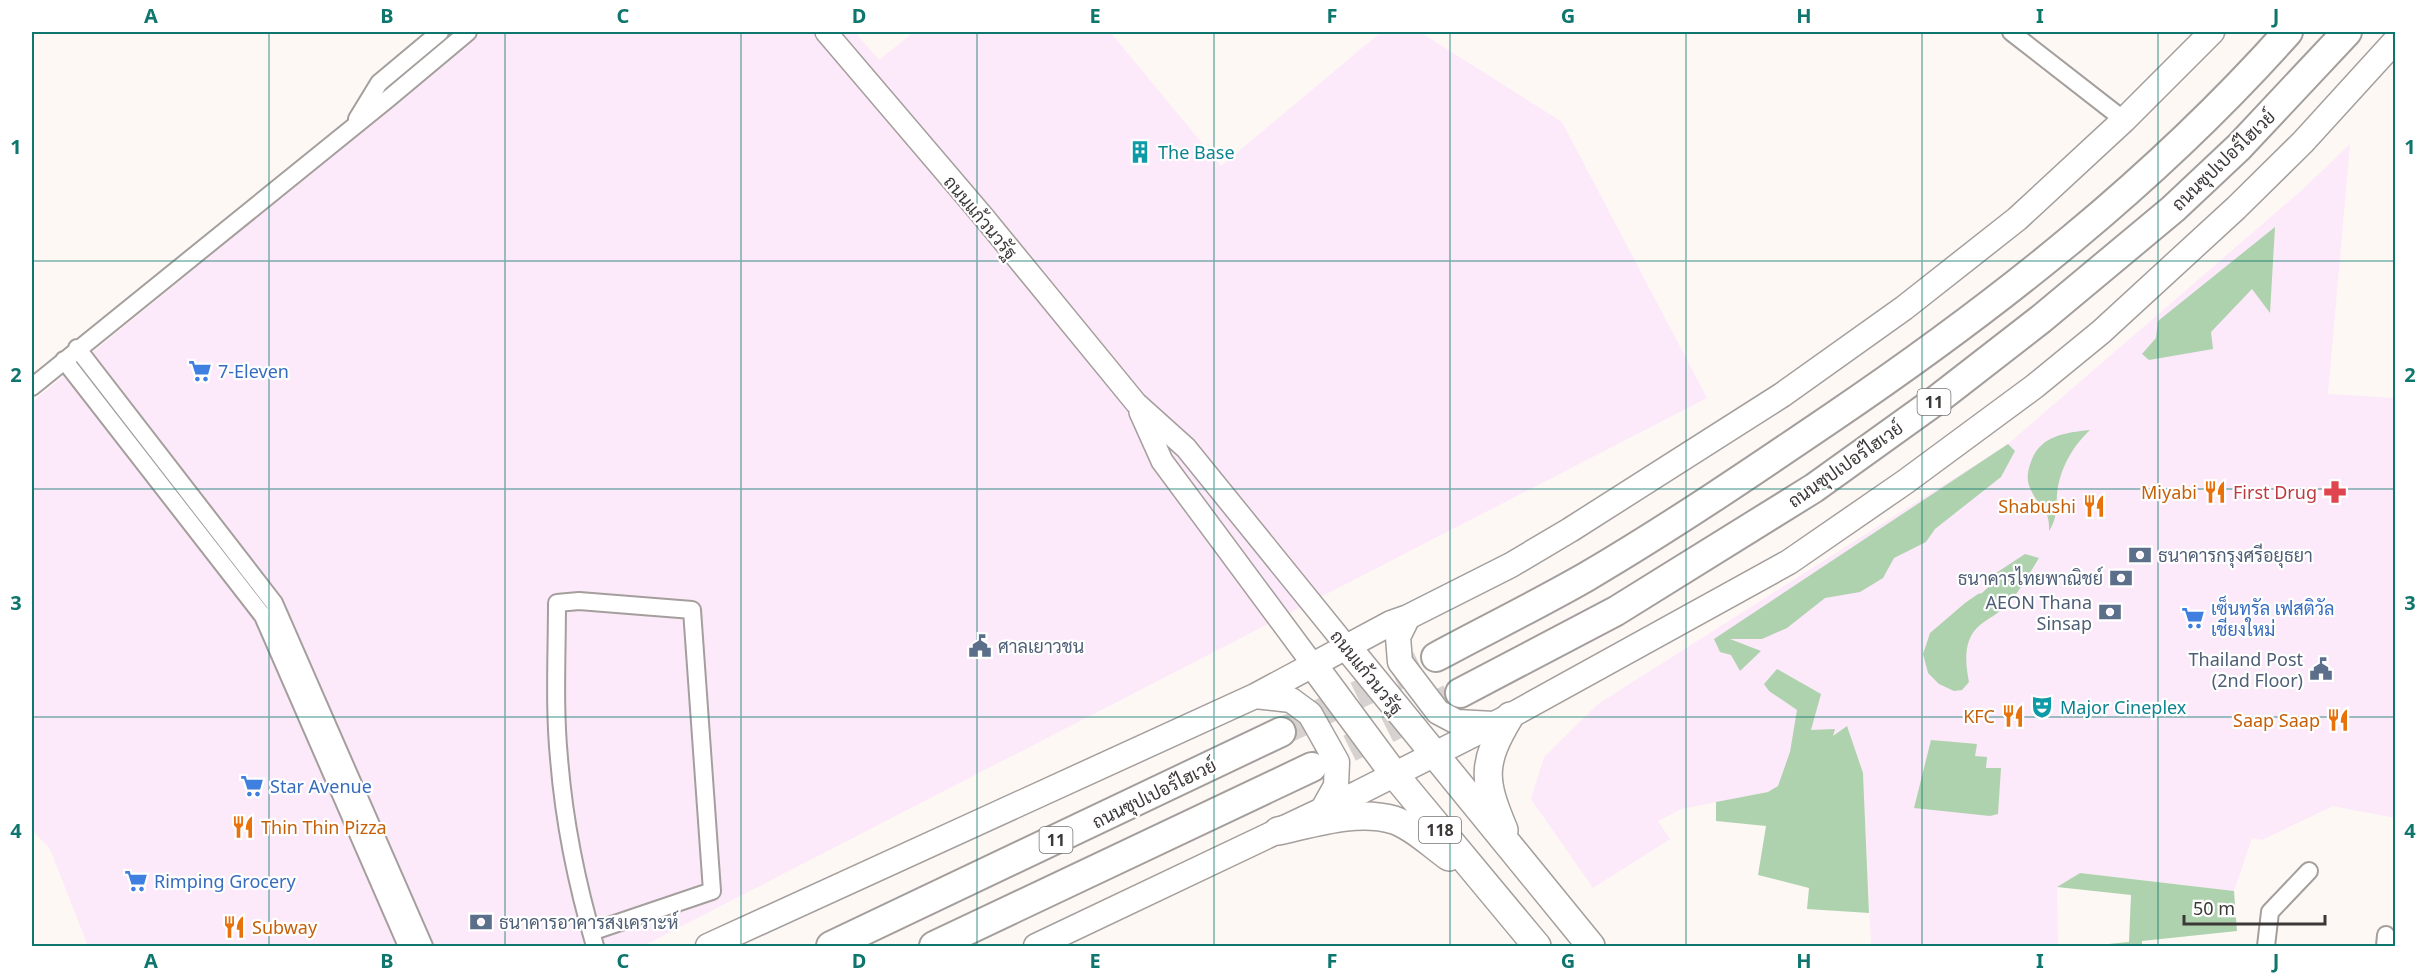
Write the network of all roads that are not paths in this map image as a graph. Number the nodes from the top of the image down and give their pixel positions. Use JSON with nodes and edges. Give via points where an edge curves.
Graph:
{"nodes":[{"id":1,"x":440,"y":32,"type":"edge"},
{"id":2,"x":468,"y":32,"type":"edge"},
{"id":3,"x":826,"y":32,"type":"edge"},
{"id":4,"x":2011,"y":32,"type":"edge"},
{"id":5,"x":2212,"y":32,"type":"edge"},
{"id":6,"x":2288,"y":32,"type":"edge"},
{"id":7,"x":2347,"y":32,"type":"edge"},
{"id":8,"x":2396,"y":40,"type":"edge"},
{"id":9,"x":379,"y":83,"type":"junction"},
{"id":10,"x":388,"y":99,"type":"junction"},
{"id":11,"x":2124,"y":120,"type":"junction"},
{"id":12,"x":350,"y":130,"type":"junction"},
{"id":13,"x":77,"y":348,"type":"junction"},
{"id":14,"x":64,"y":360,"type":"junction"},
{"id":15,"x":32,"y":387,"type":"edge"},
{"id":16,"x":1136,"y":403,"type":"junction"},
{"id":17,"x":238,"y":569,"type":"junction"},
{"id":18,"x":1408,"y":617,"type":"junction"},
{"id":19,"x":1348,"y":648,"type":"junction"},
{"id":20,"x":1436,"y":657,"type":"tunnel mouth"},
{"id":21,"x":1314,"y":666,"type":"junction"},
{"id":22,"x":1460,"y":693,"type":"tunnel mouth"},
{"id":23,"x":1255,"y":696,"type":"junction"},
{"id":24,"x":1502,"y":720,"type":"junction"},
{"id":25,"x":1281,"y":732,"type":"tunnel mouth"},
{"id":26,"x":1433,"y":755,"type":"junction"},
{"id":27,"x":1312,"y":767,"type":"tunnel mouth"},
{"id":28,"x":1394,"y":774,"type":"junction"},
{"id":29,"x":1323,"y":809,"type":"junction"},
{"id":30,"x":1278,"y":831,"type":"junction"},
{"id":31,"x":1513,"y":854,"type":"junction"},
{"id":32,"x":381,"y":865,"type":"junction"},
{"id":33,"x":2308,"y":871,"type":"dead end"},
{"id":34,"x":1485,"y":885,"type":"junction"},
{"id":35,"x":593,"y":939,"type":"edge"},
{"id":36,"x":407,"y":946,"type":"edge"},
{"id":37,"x":424,"y":946,"type":"edge"},
{"id":38,"x":708,"y":946,"type":"edge"},
{"id":39,"x":831,"y":946,"type":"edge"},
{"id":40,"x":934,"y":946,"type":"edge"},
{"id":41,"x":1036,"y":946,"type":"edge"},
{"id":42,"x":1537,"y":946,"type":"edge"},
{"id":43,"x":1591,"y":946,"type":"edge"},
{"id":44,"x":2266,"y":946,"type":"edge"}],
"edges":[{"from":1,"to":9,"type":"street"},
{"from":2,"to":10,"type":"street"},
{"from":3,"to":16,"type":"street","name":"ถนนแก้วนวรัฐ"},
{"from":4,"to":11,"type":"street"},
{"from":5,"to":11,"type":"main road"},
{"from":6,"to":20,"type":"highway","number":"11","via":[[2139,183],[1968,322],[1689,514],[1584,578]]},
{"from":7,"to":22,"type":"highway","name":"ถนนซุปเปอร์ไฮเวย์","number":"11","via":[[2239,147],[2172,209],[1938,399],[1814,488],[1616,611]]},
{"from":8,"to":24,"type":"main road","via":[[2236,208],[2127,310],[2036,386],[1789,562]]},
{"from":9,"to":10,"type":"street"},
{"from":9,"to":12,"type":"street"},
{"from":10,"to":12,"type":"street"},
{"from":11,"to":18,"type":"main road","via":[[2017,219],[1904,308],[1782,395],[1521,559]]},
{"from":12,"to":13,"type":"street"},
{"from":13,"to":14,"type":"street"},
{"from":13,"to":17,"type":"street"},
{"from":14,"to":15,"type":"street"},
{"from":14,"to":17,"type":"street"},
{"from":16,"to":19,"type":"street","name":"ถนนแก้วนวรัฐ","via":[[1186,448]]},
{"from":16,"to":21,"type":"street","name":"ถนนแก้วนวรัฐ","via":[[1162,461]]},
{"from":17,"to":32,"type":"street","via":[[274,603]]},
{"from":18,"to":19,"type":"main road"},
{"from":18,"to":24,"type":"main road","via":[[1398,637],[1400,662],[1438,712],[1457,722]]},
{"from":19,"to":21,"type":"main road"},
{"from":19,"to":26,"type":"main road","name":"ถนนแก้วนวรัฐ","number":"118"},
{"from":21,"to":23,"type":"main road"},
{"from":21,"to":28,"type":"main road","name":"ถนนแก้วนวรัฐ","number":"118"},
{"from":23,"to":29,"type":"main road","via":[[1291,700],[1310,714],[1337,762],[1336,786]]},
{"from":23,"to":38,"type":"main road"},
{"from":24,"to":26,"type":"main road"},
{"from":24,"to":31,"type":"main road","via":[[1491,752],[1488,786]]},
{"from":25,"to":39,"type":"highway","name":"ถนนซุปเปอร์ไฮเวย์","number":"11"},
{"from":26,"to":28,"type":"main road"},
{"from":26,"to":31,"type":"main road","name":"ถนนแก้วนวรัฐ","number":"118"},
{"from":27,"to":40,"type":"highway","number":"11"},
{"from":28,"to":29,"type":"main road"},
{"from":28,"to":34,"type":"main road","name":"ถนนแก้วนวรัฐ","number":"118"},
{"from":29,"to":30,"type":"main road"},
{"from":30,"to":34,"type":"main road","via":[[1337,818],[1395,820]]},
{"from":30,"to":41,"type":"main road"},
{"from":31,"to":43,"type":"main road","name":"ถนนแก้วนวรัฐ","number":"118"},
{"from":32,"to":36,"type":"street"},
{"from":32,"to":37,"type":"street"},
{"from":33,"to":44,"type":"street","via":[[2270,912]]},
{"from":34,"to":42,"type":"main road","name":"ถนนแก้วนวรัฐ","number":"118"},
{"from":35,"to":35,"type":"street","via":[[574,866],[558,757],[557,603],[579,601],[692,610],[711,891]]}]}
